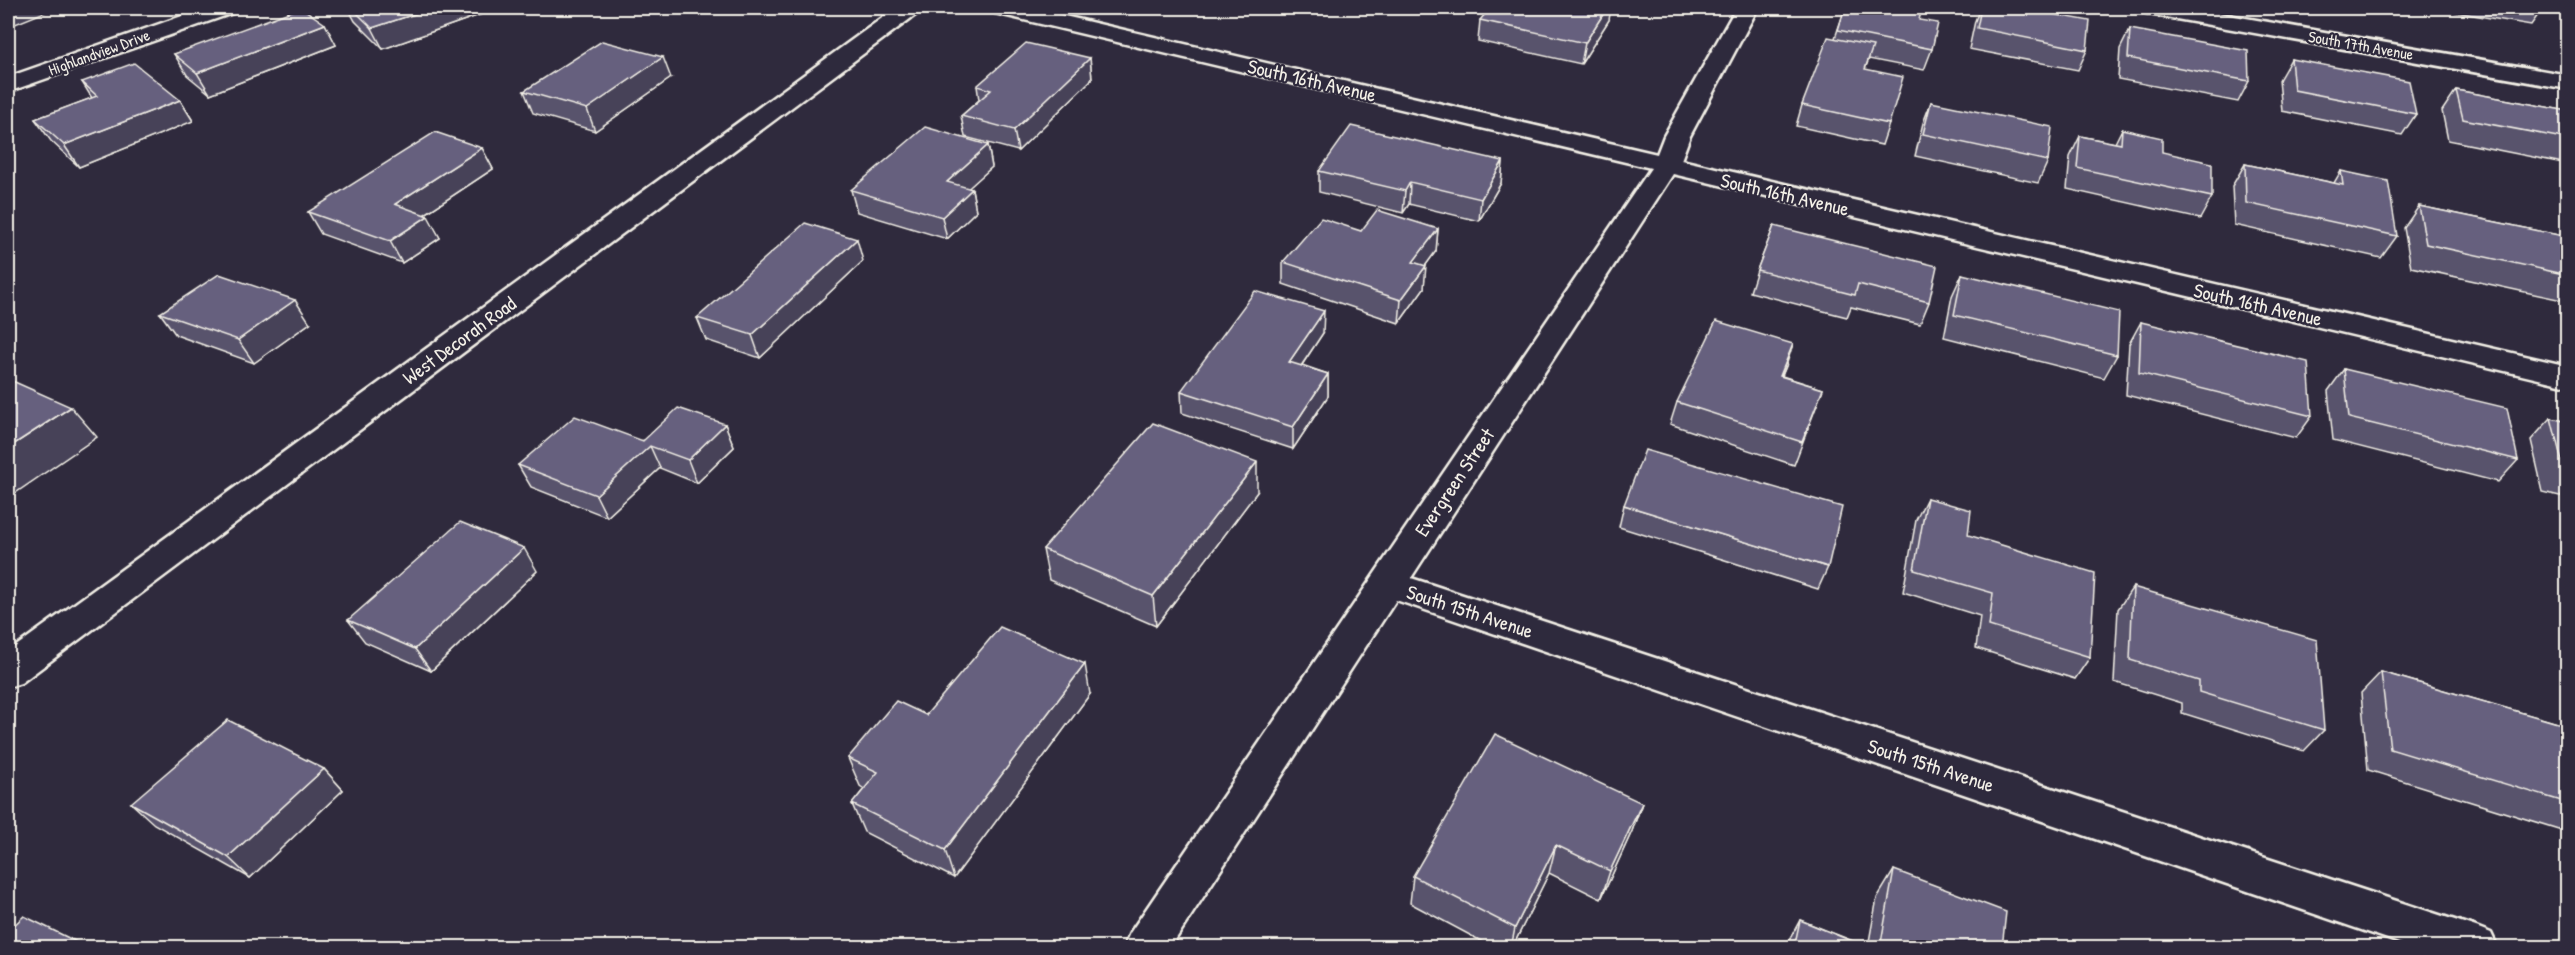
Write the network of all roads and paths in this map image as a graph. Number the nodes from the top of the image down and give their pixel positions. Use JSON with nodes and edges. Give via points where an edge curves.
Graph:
{"nodes":[{"id":1,"x":225,"y":8,"type":"edge"},
{"id":2,"x":910,"y":8,"type":"edge"},
{"id":3,"x":1003,"y":8,"type":"edge"},
{"id":4,"x":1748,"y":8,"type":"edge"},
{"id":5,"x":2154,"y":8,"type":"edge"},
{"id":6,"x":2568,"y":82,"type":"edge"},
{"id":7,"x":8,"y":85,"type":"edge"},
{"id":8,"x":1666,"y":165,"type":"junction"},
{"id":9,"x":2568,"y":376,"type":"edge"},
{"id":10,"x":1386,"y":583,"type":"junction"},
{"id":11,"x":8,"y":672,"type":"edge"},
{"id":12,"x":1145,"y":948,"type":"edge"},
{"id":13,"x":2475,"y":948,"type":"edge"}],
"edges":[{"from":1,"to":7,"type":"street","name":"Highlandview Drive"},
{"from":2,"to":11,"type":"street","name":"West Decorah Road"},
{"from":3,"to":8,"type":"street","name":"South 16th Avenue"},
{"from":4,"to":8,"type":"street","name":"Evergreen Street","via":[[1677,136]]},
{"from":5,"to":6,"type":"street","name":"South 17th Avenue"},
{"from":8,"to":9,"type":"street","name":"South 16th Avenue"},
{"from":8,"to":10,"type":"street","name":"Evergreen Street"},
{"from":10,"to":12,"type":"street","name":"Evergreen Street"},
{"from":10,"to":13,"type":"street","name":"South 15th Avenue"}]}
